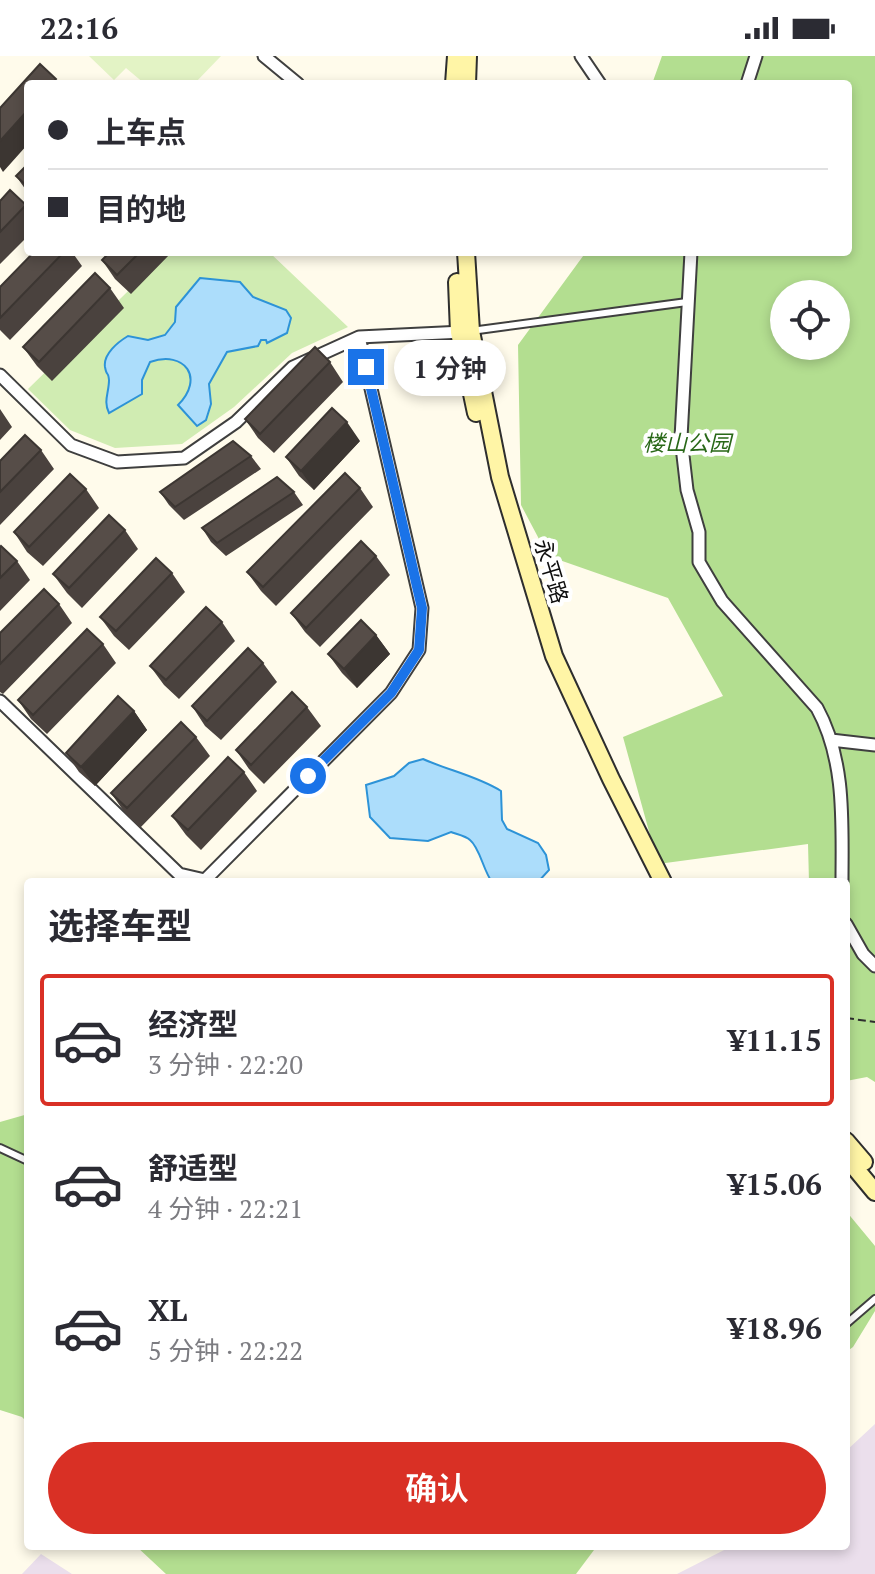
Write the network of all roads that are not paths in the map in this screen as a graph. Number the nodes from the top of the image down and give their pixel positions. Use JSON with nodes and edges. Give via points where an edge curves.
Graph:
{"nodes":[{"id":1,"x":264,"y":56,"type":"edge"},
{"id":2,"x":456,"y":56,"type":"edge"},
{"id":3,"x":468,"y":56,"type":"edge"},
{"id":4,"x":581,"y":56,"type":"edge"},
{"id":5,"x":756,"y":56,"type":"edge"},
{"id":6,"x":293,"y":80,"type":"edge"},
{"id":7,"x":454,"y":80,"type":"edge"},
{"id":8,"x":467,"y":80,"type":"edge"},
{"id":9,"x":597,"y":80,"type":"edge"},
{"id":10,"x":748,"y":80,"type":"edge"},
{"id":11,"x":456,"y":256,"type":"edge"},
{"id":12,"x":466,"y":256,"type":"edge"},
{"id":13,"x":691,"y":256,"type":"edge"},
{"id":14,"x":687,"y":302,"type":"junction"},
{"id":15,"x":465,"y":332,"type":"junction"},
{"id":16,"x":359,"y":337,"type":"junction"},
{"id":17,"x":1,"y":377,"type":"edge"},
{"id":18,"x":0,"y":701,"type":"edge"},
{"id":19,"x":831,"y":740,"type":"junction"},
{"id":20,"x":875,"y":745,"type":"edge"},
{"id":21,"x":196,"y":878,"type":"edge"},
{"id":22,"x":207,"y":878,"type":"edge"},
{"id":23,"x":649,"y":878,"type":"edge"},
{"id":24,"x":661,"y":878,"type":"edge"},
{"id":25,"x":842,"y":878,"type":"edge"},
{"id":26,"x":850,"y":931,"type":"edge"},
{"id":27,"x":875,"y":966,"type":"edge"},
{"id":28,"x":850,"y":1146,"type":"edge"},
{"id":29,"x":0,"y":1148,"type":"edge"},
{"id":30,"x":24,"y":1159,"type":"edge"},
{"id":31,"x":850,"y":1162,"type":"edge"},
{"id":32,"x":875,"y":1176,"type":"edge"},
{"id":33,"x":875,"y":1192,"type":"edge"},
{"id":34,"x":875,"y":1299,"type":"edge"},
{"id":35,"x":850,"y":1321,"type":"edge"}],
"edges":[{"from":1,"to":6,"type":"street"},
{"from":2,"to":7,"type":"main road"},
{"from":3,"to":8,"type":"main road"},
{"from":4,"to":9,"type":"street"},
{"from":5,"to":10,"type":"street"},
{"from":11,"to":15,"type":"main road","name":"永平路"},
{"from":12,"to":15,"type":"main road","name":"永平路"},
{"from":13,"to":14,"type":"street"},
{"from":14,"to":15,"type":"lane"},
{"from":14,"to":19,"type":"street","via":[[681,438],[699,532],[699,562],[722,601],[817,708]]},
{"from":15,"to":16,"type":"street"},
{"from":15,"to":23,"type":"main road","name":"永平路","via":[[490,479],[545,660]]},
{"from":15,"to":24,"type":"main road","name":"永平路","via":[[500,477],[554,656]]},
{"from":16,"to":17,"type":"street","via":[[293,367],[236,422],[184,458],[117,462],[71,445]]},
{"from":16,"to":22,"type":"street","via":[[422,608],[419,650],[391,693]]},
{"from":18,"to":21,"type":"street","via":[[179,874]]},
{"from":19,"to":20,"type":"street"},
{"from":19,"to":25,"type":"street","via":[[842,799]]},
{"from":26,"to":27,"type":"street"},
{"from":28,"to":32,"type":"main road"},
{"from":29,"to":30,"type":"lane"},
{"from":31,"to":33,"type":"main road"},
{"from":34,"to":35,"type":"lane"}]}
